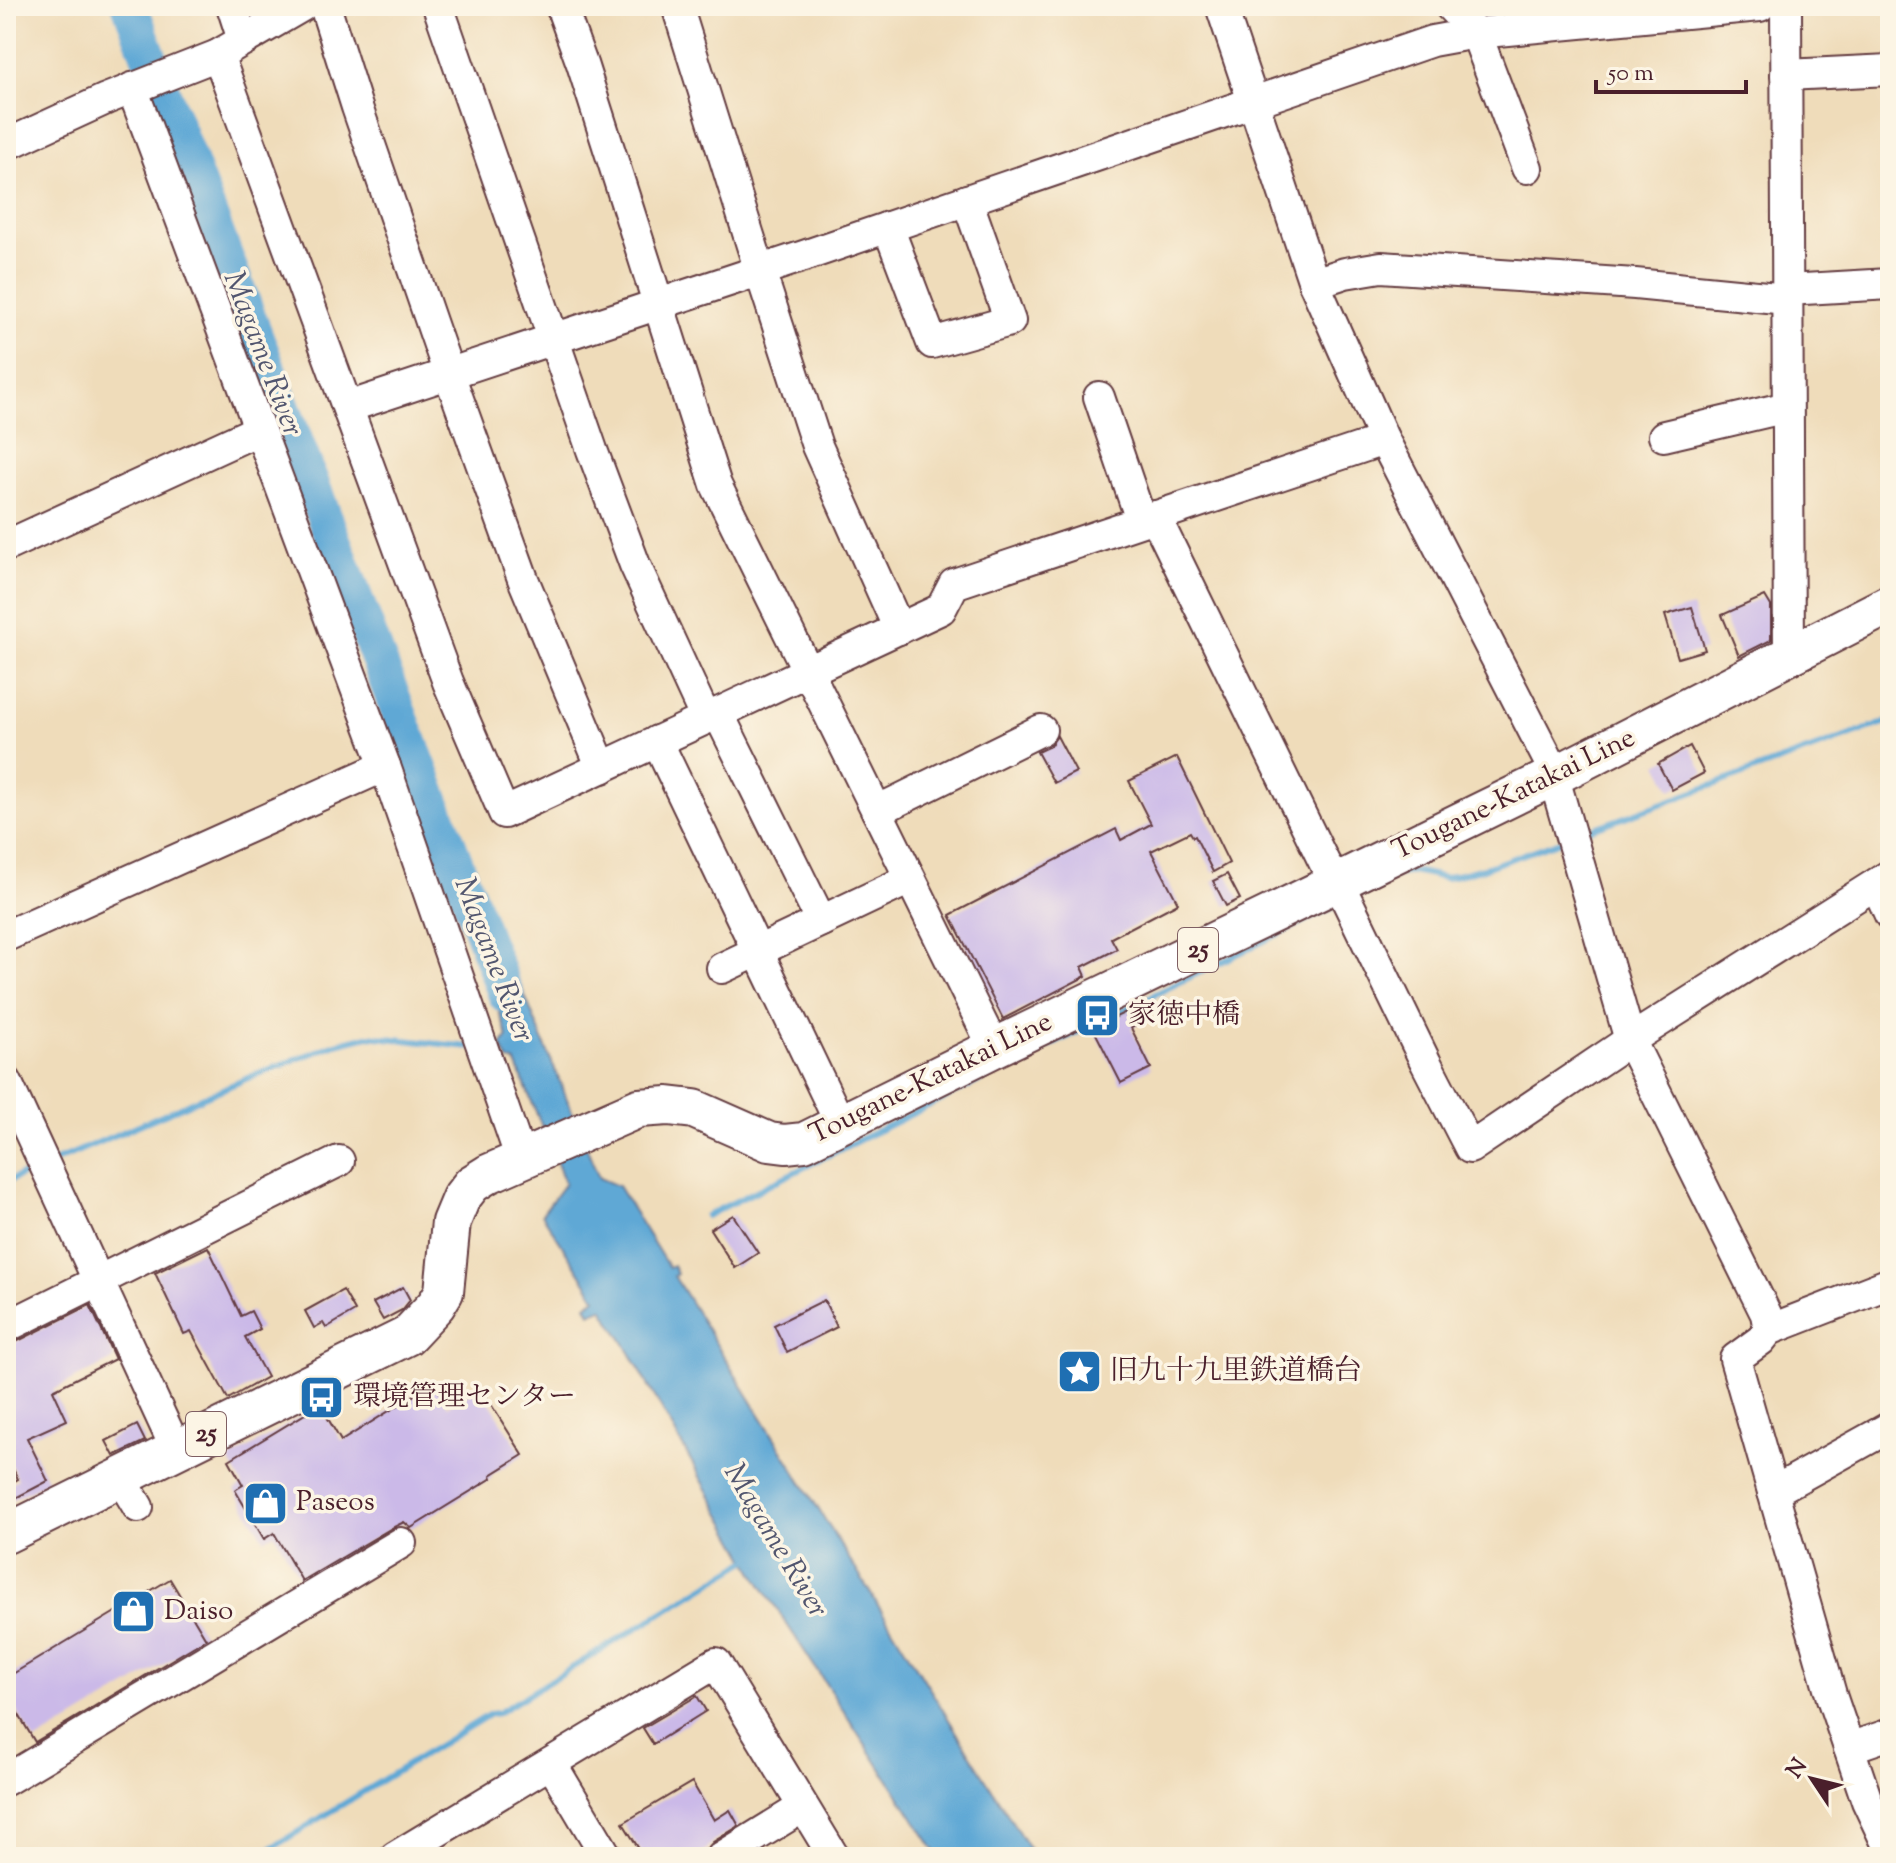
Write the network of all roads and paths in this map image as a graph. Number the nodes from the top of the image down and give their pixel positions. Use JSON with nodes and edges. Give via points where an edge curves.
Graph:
{"nodes":[{"id":1,"x":232,"y":6,"type":"edge"},
{"id":2,"x":302,"y":6,"type":"edge"},
{"id":3,"x":325,"y":6,"type":"edge"},
{"id":4,"x":438,"y":6,"type":"edge"},
{"id":5,"x":561,"y":6,"type":"edge"},
{"id":6,"x":677,"y":6,"type":"edge"},
{"id":7,"x":1221,"y":6,"type":"edge"},
{"id":8,"x":1450,"y":6,"type":"edge"},
{"id":9,"x":1760,"y":6,"type":"edge"},
{"id":10,"x":1786,"y":6,"type":"edge"},
{"id":11,"x":1564,"y":15,"type":"edge"},
{"id":12,"x":1476,"y":33,"type":"junction"},
{"id":13,"x":231,"y":48,"type":"junction"},
{"id":14,"x":1890,"y":70,"type":"edge"},
{"id":15,"x":1786,"y":75,"type":"junction"},
{"id":16,"x":150,"y":82,"type":"junction"},
{"id":17,"x":1252,"y":103,"type":"junction"},
{"id":18,"x":6,"y":145,"type":"edge"},
{"id":19,"x":1527,"y":168,"type":"dead end"},
{"id":20,"x":967,"y":200,"type":"junction"},
{"id":21,"x":888,"y":227,"type":"junction"},
{"id":22,"x":760,"y":271,"type":"junction"},
{"id":23,"x":1314,"y":283,"type":"junction"},
{"id":24,"x":1890,"y":284,"type":"edge"},
{"id":25,"x":1787,"y":294,"type":"junction"},
{"id":26,"x":657,"y":305,"type":"junction"},
{"id":27,"x":553,"y":339,"type":"junction"},
{"id":28,"x":449,"y":374,"type":"junction"},
{"id":29,"x":1099,"y":397,"type":"dead end"},
{"id":30,"x":348,"y":407,"type":"junction"},
{"id":31,"x":1787,"y":407,"type":"junction"},
{"id":32,"x":258,"y":430,"type":"junction"},
{"id":33,"x":1664,"y":437,"type":"dead end"},
{"id":34,"x":1384,"y":440,"type":"junction"},
{"id":35,"x":1148,"y":518,"type":"junction"},
{"id":36,"x":6,"y":546,"type":"edge"},
{"id":37,"x":1890,"y":604,"type":"edge"},
{"id":38,"x":899,"y":629,"type":"junction"},
{"id":39,"x":1789,"y":656,"type":"junction"},
{"id":40,"x":808,"y":671,"type":"junction"},
{"id":41,"x":712,"y":716,"type":"junction"},
{"id":42,"x":1041,"y":730,"type":"dead end"},
{"id":43,"x":657,"y":741,"type":"junction"},
{"id":44,"x":385,"y":766,"type":"junction"},
{"id":45,"x":602,"y":768,"type":"junction"},
{"id":46,"x":1554,"y":776,"type":"junction"},
{"id":47,"x":877,"y":811,"type":"junction"},
{"id":48,"x":910,"y":879,"type":"junction"},
{"id":49,"x":1883,"y":879,"type":"edge"},
{"id":50,"x":1344,"y":894,"type":"junction"},
{"id":51,"x":1890,"y":915,"type":"edge"},
{"id":52,"x":821,"y":921,"type":"junction"},
{"id":53,"x":6,"y":936,"type":"edge"},
{"id":54,"x":758,"y":951,"type":"junction"},
{"id":55,"x":722,"y":968,"type":"dead end"},
{"id":56,"x":1630,"y":1040,"type":"junction"},
{"id":57,"x":994,"y":1048,"type":"junction"},
{"id":58,"x":6,"y":1081,"type":"edge"},
{"id":59,"x":841,"y":1125,"type":"junction"},
{"id":60,"x":521,"y":1159,"type":"junction"},
{"id":61,"x":339,"y":1161,"type":"dead end"},
{"id":62,"x":98,"y":1280,"type":"junction"},
{"id":63,"x":1890,"y":1283,"type":"edge"},
{"id":64,"x":6,"y":1327,"type":"edge"},
{"id":65,"x":1769,"y":1330,"type":"junction"},
{"id":66,"x":1890,"y":1427,"type":"edge"},
{"id":67,"x":176,"y":1449,"type":"junction"},
{"id":68,"x":1773,"y":1492,"type":"junction"},
{"id":69,"x":6,"y":1534,"type":"edge"},
{"id":70,"x":401,"y":1543,"type":"dead end"},
{"id":71,"x":1890,"y":1734,"type":"edge"},
{"id":72,"x":1849,"y":1748,"type":"junction"},
{"id":73,"x":551,"y":1763,"type":"junction"},
{"id":74,"x":6,"y":1780,"type":"edge"},
{"id":75,"x":803,"y":1807,"type":"junction"},
{"id":76,"x":1890,"y":1850,"type":"edge"},
{"id":77,"x":395,"y":1857,"type":"edge"},
{"id":78,"x":607,"y":1857,"type":"edge"},
{"id":79,"x":722,"y":1857,"type":"edge"},
{"id":80,"x":834,"y":1857,"type":"edge"}],
"edges":[{"from":1,"to":13,"type":"street"},
{"from":2,"to":13,"type":"street"},
{"from":3,"to":28,"type":"street"},
{"from":4,"to":27,"type":"street"},
{"from":5,"to":26,"type":"street"},
{"from":6,"to":22,"type":"street"},
{"from":7,"to":17,"type":"street"},
{"from":8,"to":12,"type":"street"},
{"from":9,"to":11,"type":"street"},
{"from":10,"to":15,"type":"street"},
{"from":11,"to":12,"type":"street"},
{"from":12,"to":17,"type":"street","via":[[1432,41]]},
{"from":12,"to":19,"type":"street"},
{"from":13,"to":16,"type":"street"},
{"from":13,"to":30,"type":"street"},
{"from":14,"to":15,"type":"street"},
{"from":15,"to":25,"type":"street"},
{"from":16,"to":18,"type":"street"},
{"from":16,"to":32,"type":"street"},
{"from":17,"to":20,"type":"street"},
{"from":17,"to":23,"type":"street"},
{"from":20,"to":21,"type":"street"},
{"from":20,"to":21,"type":"street","via":[[1010,321],[932,343]]},
{"from":21,"to":22,"type":"street"},
{"from":22,"to":26,"type":"street"},
{"from":22,"to":38,"type":"street","via":[[817,446]]},
{"from":23,"to":25,"type":"street","via":[[1381,267]]},
{"from":23,"to":34,"type":"street"},
{"from":24,"to":25,"type":"street"},
{"from":25,"to":31,"type":"street"},
{"from":26,"to":27,"type":"street"},
{"from":26,"to":40,"type":"street","via":[[716,485]]},
{"from":27,"to":28,"type":"street"},
{"from":27,"to":41,"type":"street","via":[[635,565]]},
{"from":28,"to":30,"type":"street"},
{"from":28,"to":45,"type":"street","via":[[523,579]]},
{"from":29,"to":35,"type":"street"},
{"from":30,"to":45,"type":"street","via":[[448,682],[504,813]]},
{"from":31,"to":33,"type":"street"},
{"from":31,"to":39,"type":"street"},
{"from":32,"to":36,"type":"street"},
{"from":32,"to":44,"type":"street"},
{"from":34,"to":35,"type":"street"},
{"from":34,"to":46,"type":"street"},
{"from":35,"to":38,"type":"street","via":[[954,584],[941,609]]},
{"from":35,"to":50,"type":"street"},
{"from":37,"to":39,"type":"main road","name":"Tougane-Katakai Line","number":"25"},
{"from":38,"to":40,"type":"street"},
{"from":39,"to":46,"type":"main road","name":"Tougane-Katakai Line","number":"25"},
{"from":40,"to":41,"type":"street"},
{"from":40,"to":47,"type":"street"},
{"from":41,"to":43,"type":"street"},
{"from":41,"to":52,"type":"street"},
{"from":42,"to":47,"type":"street"},
{"from":43,"to":45,"type":"street"},
{"from":43,"to":54,"type":"street"},
{"from":44,"to":53,"type":"street"},
{"from":44,"to":60,"type":"street"},
{"from":46,"to":50,"type":"main road","name":"Tougane-Katakai Line","number":"25"},
{"from":46,"to":56,"type":"street"},
{"from":47,"to":48,"type":"street"},
{"from":48,"to":52,"type":"street"},
{"from":48,"to":57,"type":"street"},
{"from":49,"to":51,"type":"street"},
{"from":49,"to":56,"type":"street"},
{"from":50,"to":56,"type":"street","via":[[1470,1148]]},
{"from":50,"to":57,"type":"main road","name":"Tougane-Katakai Line","number":"25"},
{"from":52,"to":54,"type":"street"},
{"from":54,"to":55,"type":"street"},
{"from":54,"to":59,"type":"street"},
{"from":56,"to":65,"type":"street","via":[[1766,1314]]},
{"from":57,"to":59,"type":"main road","name":"Tougane-Katakai Line","number":"25"},
{"from":58,"to":62,"type":"street"},
{"from":59,"to":60,"type":"main road","name":"Tougane-Katakai Line","number":"25","via":[[804,1142],[785,1144],[694,1109],[639,1108]]},
{"from":60,"to":67,"type":"main road","name":"Tougane-Katakai Line","number":"25","via":[[472,1184],[461,1198],[451,1222],[444,1292],[407,1336]]},
{"from":61,"to":62,"type":"street"},
{"from":62,"to":64,"type":"street"},
{"from":62,"to":67,"type":"street"},
{"from":63,"to":65,"type":"street"},
{"from":65,"to":68,"type":"street","via":[[1735,1359]]},
{"from":66,"to":68,"type":"street"},
{"from":67,"to":69,"type":"main road","name":"Tougane-Katakai Line","number":"25","via":[[129,1492]]},
{"from":68,"to":72,"type":"street"},
{"from":70,"to":74,"type":"street"},
{"from":71,"to":72,"type":"street"},
{"from":72,"to":76,"type":"street"},
{"from":73,"to":75,"type":"street","via":[[716,1663]]},
{"from":73,"to":77,"type":"street"},
{"from":73,"to":78,"type":"street"},
{"from":75,"to":79,"type":"street"},
{"from":75,"to":80,"type":"street"}]}
